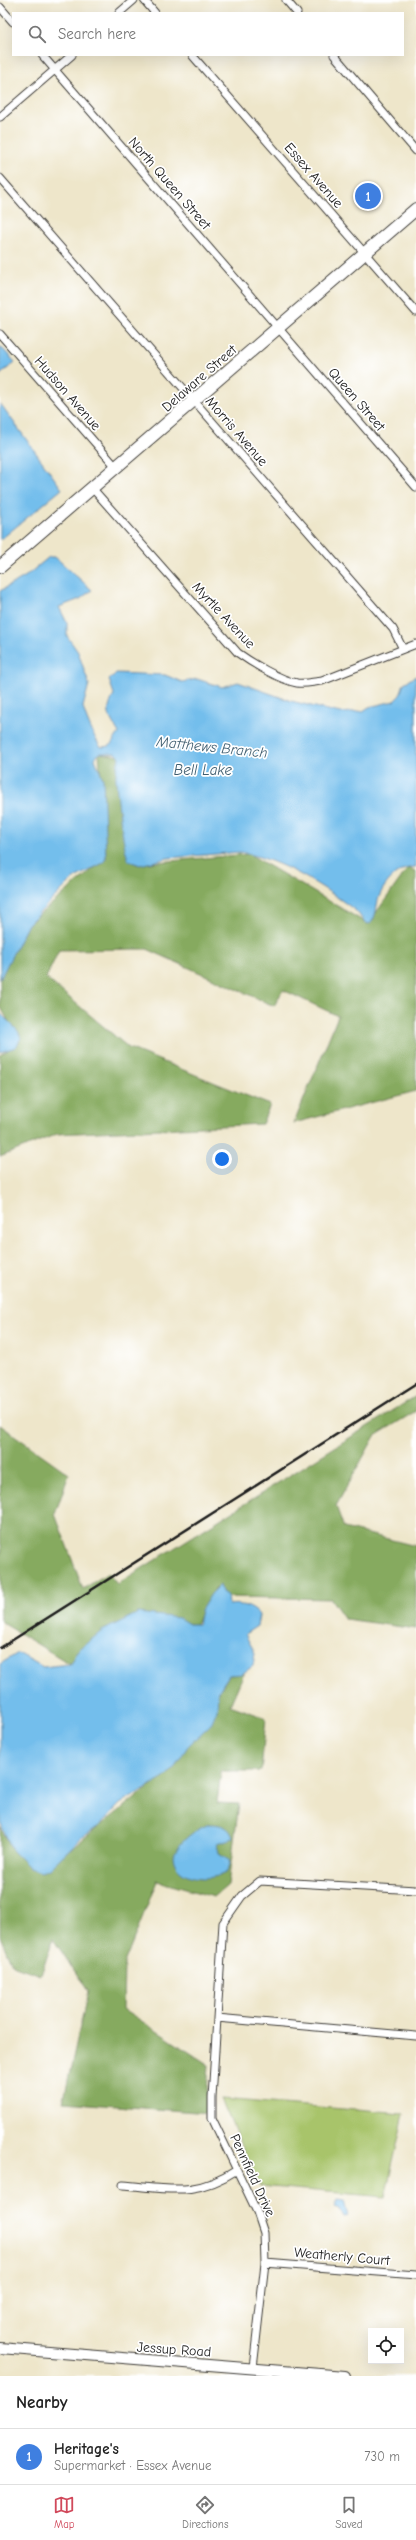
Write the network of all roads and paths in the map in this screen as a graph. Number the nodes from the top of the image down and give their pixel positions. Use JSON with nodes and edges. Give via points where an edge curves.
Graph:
{"nodes":[{"id":1,"x":134,"y":0,"type":"edge"},
{"id":2,"x":144,"y":0,"type":"edge"},
{"id":3,"x":286,"y":0,"type":"edge"},
{"id":4,"x":0,"y":7,"type":"edge"},
{"id":5,"x":120,"y":12,"type":"edge"},
{"id":6,"x":154,"y":12,"type":"edge"},
{"id":7,"x":296,"y":12,"type":"edge"},
{"id":8,"x":12,"y":21,"type":"edge"},
{"id":9,"x":43,"y":56,"type":"edge"},
{"id":10,"x":71,"y":56,"type":"edge"},
{"id":11,"x":193,"y":56,"type":"edge"},
{"id":12,"x":335,"y":56,"type":"edge"},
{"id":13,"x":55,"y":70,"type":"junction"},
{"id":14,"x":0,"y":117,"type":"edge"},
{"id":15,"x":416,"y":151,"type":"edge"},
{"id":16,"x":0,"y":178,"type":"edge"},
{"id":17,"x":416,"y":209,"type":"edge"},
{"id":18,"x":365,"y":253,"type":"junction"},
{"id":19,"x":416,"y":312,"type":"edge"},
{"id":20,"x":278,"y":329,"type":"junction"},
{"id":21,"x":0,"y":334,"type":"edge"},
{"id":22,"x":194,"y":402,"type":"junction"},
{"id":23,"x":117,"y":468,"type":"junction"},
{"id":24,"x":416,"y":487,"type":"edge"},
{"id":25,"x":93,"y":489,"type":"junction"},
{"id":26,"x":0,"y":568,"type":"edge"},
{"id":27,"x":416,"y":644,"type":"edge"},
{"id":28,"x":403,"y":649,"type":"junction"},
{"id":29,"x":416,"y":1890,"type":"edge"},
{"id":30,"x":217,"y":2018,"type":"junction"},
{"id":31,"x":416,"y":2036,"type":"edge"},
{"id":32,"x":237,"y":2170,"type":"junction"},
{"id":33,"x":123,"y":2185,"type":"dead end"},
{"id":34,"x":265,"y":2263,"type":"junction"},
{"id":35,"x":416,"y":2275,"type":"edge"},
{"id":36,"x":0,"y":2348,"type":"edge"},
{"id":37,"x":254,"y":2368,"type":"junction"},
{"id":38,"x":345,"y":2376,"type":"edge"}],
"edges":[{"from":1,"to":5,"type":"street"},
{"from":2,"to":6,"type":"street"},
{"from":3,"to":7,"type":"street"},
{"from":4,"to":8,"type":"street"},
{"from":9,"to":13,"type":"street","name":"North Queen Street"},
{"from":10,"to":13,"type":"street"},
{"from":11,"to":18,"type":"street","name":"Essex Avenue"},
{"from":12,"to":15,"type":"street"},
{"from":13,"to":14,"type":"street"},
{"from":13,"to":20,"type":"street","name":"North Queen Street"},
{"from":16,"to":22,"type":"street","name":"Morris Avenue"},
{"from":17,"to":18,"type":"main road","name":"Delaware Street"},
{"from":18,"to":19,"type":"street","name":"Essex Avenue"},
{"from":18,"to":20,"type":"main road","name":"Delaware Street"},
{"from":20,"to":22,"type":"main road","name":"Delaware Street"},
{"from":20,"to":24,"type":"street","name":"Queen Street"},
{"from":21,"to":23,"type":"street","name":"Hudson Avenue"},
{"from":22,"to":23,"type":"main road","name":"Delaware Street"},
{"from":22,"to":28,"type":"street","name":"Morris Avenue","via":[[393,629]]},
{"from":23,"to":25,"type":"main road","name":"Delaware Street"},
{"from":25,"to":26,"type":"main road","name":"Delaware Street"},
{"from":25,"to":28,"type":"street","name":"Myrtle Avenue","via":[[238,653],[253,663],[295,682],[307,683],[322,681]]},
{"from":27,"to":28,"type":"street","name":"Myrtle Avenue"},
{"from":29,"to":30,"type":"street","name":"Pennfield Drive","via":[[260,1881],[242,1896],[223,1923]]},
{"from":30,"to":31,"type":"street"},
{"from":30,"to":32,"type":"street","name":"Pennfield Drive","via":[[212,2118]]},
{"from":32,"to":33,"type":"street","via":[[211,2185],[182,2190]]},
{"from":32,"to":34,"type":"street","name":"Pennfield Drive","via":[[264,2233]]},
{"from":34,"to":35,"type":"street","name":"Weatherly Court"},
{"from":34,"to":37,"type":"street","name":"Pennfield Drive"},
{"from":36,"to":37,"type":"street","name":"Jessup Road"},
{"from":37,"to":38,"type":"street","name":"Jessup Road"}]}
